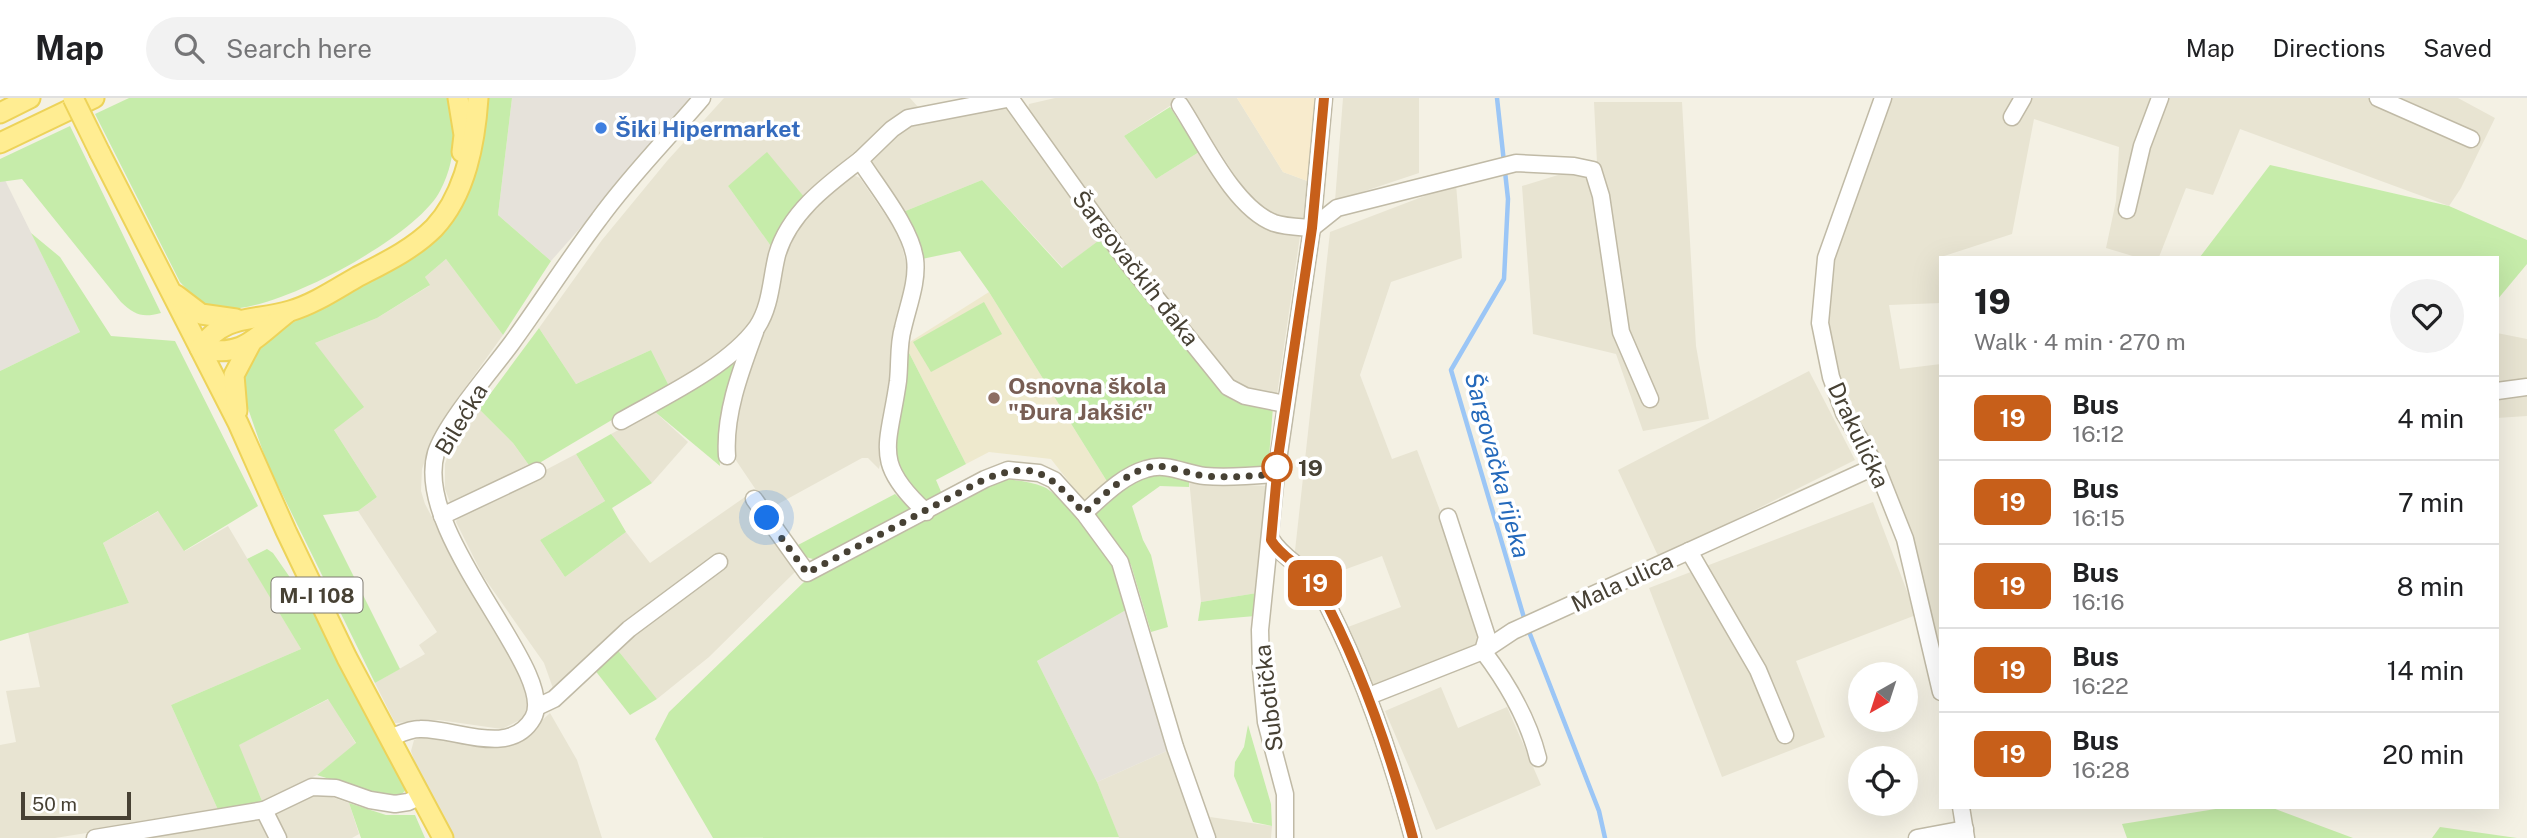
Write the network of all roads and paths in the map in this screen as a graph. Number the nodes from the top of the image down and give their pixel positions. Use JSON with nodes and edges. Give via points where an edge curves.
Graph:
{"nodes":[{"id":1,"x":30,"y":98,"type":"edge"},
{"id":2,"x":73,"y":98,"type":"edge"},
{"id":3,"x":94,"y":98,"type":"edge"},
{"id":4,"x":458,"y":98,"type":"edge"},
{"id":5,"x":478,"y":98,"type":"edge"},
{"id":6,"x":702,"y":98,"type":"edge"},
{"id":7,"x":1011,"y":98,"type":"edge"},
{"id":8,"x":1324,"y":98,"type":"edge"},
{"id":9,"x":1883,"y":98,"type":"edge"},
{"id":10,"x":2023,"y":98,"type":"edge"},
{"id":11,"x":2160,"y":98,"type":"edge"},
{"id":12,"x":2378,"y":98,"type":"edge"},
{"id":13,"x":1180,"y":105,"type":"dead end"},
{"id":14,"x":4,"y":111,"type":"edge"},
{"id":15,"x":2012,"y":117,"type":"dead end"},
{"id":16,"x":2471,"y":139,"type":"dead end"},
{"id":17,"x":0,"y":143,"type":"edge"},
{"id":18,"x":860,"y":160,"type":"junction"},
{"id":19,"x":457,"y":189,"type":"junction"},
{"id":20,"x":2127,"y":210,"type":"dead end"},
{"id":21,"x":1312,"y":228,"type":"junction"},
{"id":22,"x":169,"y":289,"type":"junction"},
{"id":23,"x":291,"y":311,"type":"junction"},
{"id":24,"x":241,"y":320,"type":"junction"},
{"id":25,"x":757,"y":326,"type":"junction"},
{"id":26,"x":252,"y":341,"type":"junction"},
{"id":27,"x":200,"y":348,"type":"junction"},
{"id":28,"x":2527,"y":387,"type":"edge"},
{"id":29,"x":2499,"y":391,"type":"edge"},
{"id":30,"x":1650,"y":399,"type":"dead end"},
{"id":31,"x":1285,"y":404,"type":"junction"},
{"id":32,"x":621,"y":421,"type":"dead end"},
{"id":33,"x":238,"y":423,"type":"junction"},
{"id":34,"x":727,"y":456,"type":"dead end"},
{"id":35,"x":1876,"y":466,"type":"junction"},
{"id":36,"x":537,"y":471,"type":"dead end"},
{"id":37,"x":1276,"y":474,"type":"junction"},
{"id":38,"x":754,"y":499,"type":"dead end"},
{"id":39,"x":926,"y":512,"type":"junction"},
{"id":40,"x":1084,"y":513,"type":"junction"},
{"id":41,"x":442,"y":516,"type":"junction"},
{"id":42,"x":1448,"y":517,"type":"dead end"},
{"id":43,"x":1271,"y":540,"type":"junction"},
{"id":44,"x":1689,"y":551,"type":"junction"},
{"id":45,"x":719,"y":562,"type":"dead end"},
{"id":46,"x":1483,"y":651,"type":"junction"},
{"id":47,"x":1939,"y":683,"type":"edge"},
{"id":48,"x":1369,"y":696,"type":"junction"},
{"id":49,"x":537,"y":707,"type":"junction"},
{"id":50,"x":1785,"y":735,"type":"dead end"},
{"id":51,"x":390,"y":738,"type":"junction"},
{"id":52,"x":1538,"y":758,"type":"dead end"},
{"id":53,"x":421,"y":796,"type":"junction"},
{"id":54,"x":1961,"y":809,"type":"edge"},
{"id":55,"x":264,"y":810,"type":"junction"},
{"id":56,"x":1965,"y":834,"type":"edge"},
{"id":57,"x":95,"y":838,"type":"edge"},
{"id":58,"x":278,"y":838,"type":"edge"},
{"id":59,"x":443,"y":838,"type":"edge"},
{"id":60,"x":1207,"y":838,"type":"edge"},
{"id":61,"x":1285,"y":838,"type":"edge"},
{"id":62,"x":1413,"y":838,"type":"edge"},
{"id":63,"x":1917,"y":838,"type":"edge"}],
"edges":[{"from":1,"to":14,"type":"main road"},
{"from":2,"to":22,"type":"main road","number":"M-I 108","bridge":true},
{"from":3,"to":17,"type":"main road"},
{"from":4,"to":19,"type":"main road","via":[[464,135]]},
{"from":5,"to":19,"type":"main road","via":[[475,136]]},
{"from":6,"to":41,"type":"street","name":"Bilećka","via":[[600,217],[446,433],[436,453],[433,481]]},
{"from":7,"to":18,"type":"street","name":"Šargovačkih đaka","via":[[908,118]]},
{"from":7,"to":31,"type":"street","name":"Šargovačkih đaka","via":[[1128,263],[1221,379],[1235,393]]},
{"from":8,"to":21,"type":"street","name":"Subotička"},
{"from":9,"to":35,"type":"street","name":"Drakulićka","via":[[1826,258],[1820,323],[1844,413]]},
{"from":10,"to":15,"type":"street"},
{"from":11,"to":20,"type":"street","via":[[2142,146]]},
{"from":12,"to":16,"type":"street"},
{"from":13,"to":21,"type":"street","via":[[1238,196],[1274,223]]},
{"from":18,"to":25,"type":"street","name":"Šargovačkih đaka","via":[[818,192],[793,224],[779,249],[769,297]]},
{"from":18,"to":39,"type":"street","via":[[914,255],[915,275],[900,337],[888,455],[897,483]]},
{"from":19,"to":23,"type":"main road","via":[[433,228],[396,257]]},
{"from":21,"to":30,"type":"street","via":[[1336,208],[1516,163],[1593,170],[1621,332]]},
{"from":21,"to":31,"type":"street","name":"Subotička"},
{"from":22,"to":24,"type":"main road","via":[[201,314]]},
{"from":22,"to":27,"type":"main road","number":"M-I 108"},
{"from":23,"to":24,"type":"main road"},
{"from":23,"to":26,"type":"main road"},
{"from":24,"to":27,"type":"main road","via":[[212,333]]},
{"from":25,"to":32,"type":"street","name":"Šargovačkih đaka","via":[[711,368]]},
{"from":25,"to":34,"type":"street","name":"Šargovačkih đaka","via":[[738,378]]},
{"from":26,"to":27,"type":"main road","via":[[229,353]]},
{"from":26,"to":33,"type":"main road","via":[[234,375]]},
{"from":27,"to":33,"type":"main road","number":"M-I 108"},
{"from":28,"to":29,"type":"street"},
{"from":31,"to":37,"type":"street","name":"Subotička"},
{"from":33,"to":51,"type":"main road","number":"M-I 108","via":[[286,531]]},
{"from":35,"to":44,"type":"street","name":"Mala ulica"},
{"from":35,"to":47,"type":"street","name":"Drakulićka","via":[[1905,538]]},
{"from":36,"to":41,"type":"street"},
{"from":37,"to":40,"type":"street","via":[[1231,478],[1174,467],[1147,468],[1119,483]]},
{"from":37,"to":43,"type":"street","name":"Subotička"},
{"from":38,"to":39,"type":"street","via":[[807,573]]},
{"from":39,"to":40,"type":"street","via":[[1008,470],[1039,473],[1054,480]]},
{"from":40,"to":60,"type":"street","via":[[1120,562]]},
{"from":41,"to":49,"type":"street","name":"Bilećka","via":[[468,573],[533,683]]},
{"from":42,"to":46,"type":"street","via":[[1487,637]]},
{"from":43,"to":48,"type":"street","via":[[1317,586]]},
{"from":43,"to":61,"type":"street","name":"Subotička","via":[[1261,669],[1266,722],[1284,794]]},
{"from":44,"to":46,"type":"street","name":"Mala ulica","via":[[1513,631]]},
{"from":44,"to":50,"type":"street","via":[[1758,670]]},
{"from":45,"to":49,"type":"street","via":[[629,629],[554,699]]},
{"from":46,"to":48,"type":"street","name":"Mala ulica"},
{"from":46,"to":52,"type":"street","via":[[1507,683]]},
{"from":48,"to":62,"type":"street"},
{"from":49,"to":51,"type":"street","via":[[533,719],[510,737],[417,729]]},
{"from":51,"to":53,"type":"main road","number":"M-I 108"},
{"from":53,"to":55,"type":"street","via":[[395,804],[336,788],[312,787]]},
{"from":53,"to":59,"type":"main road","number":"M-I 108"},
{"from":54,"to":56,"type":"street"},
{"from":55,"to":57,"type":"street"},
{"from":55,"to":58,"type":"street"},
{"from":56,"to":63,"type":"street"}]}
